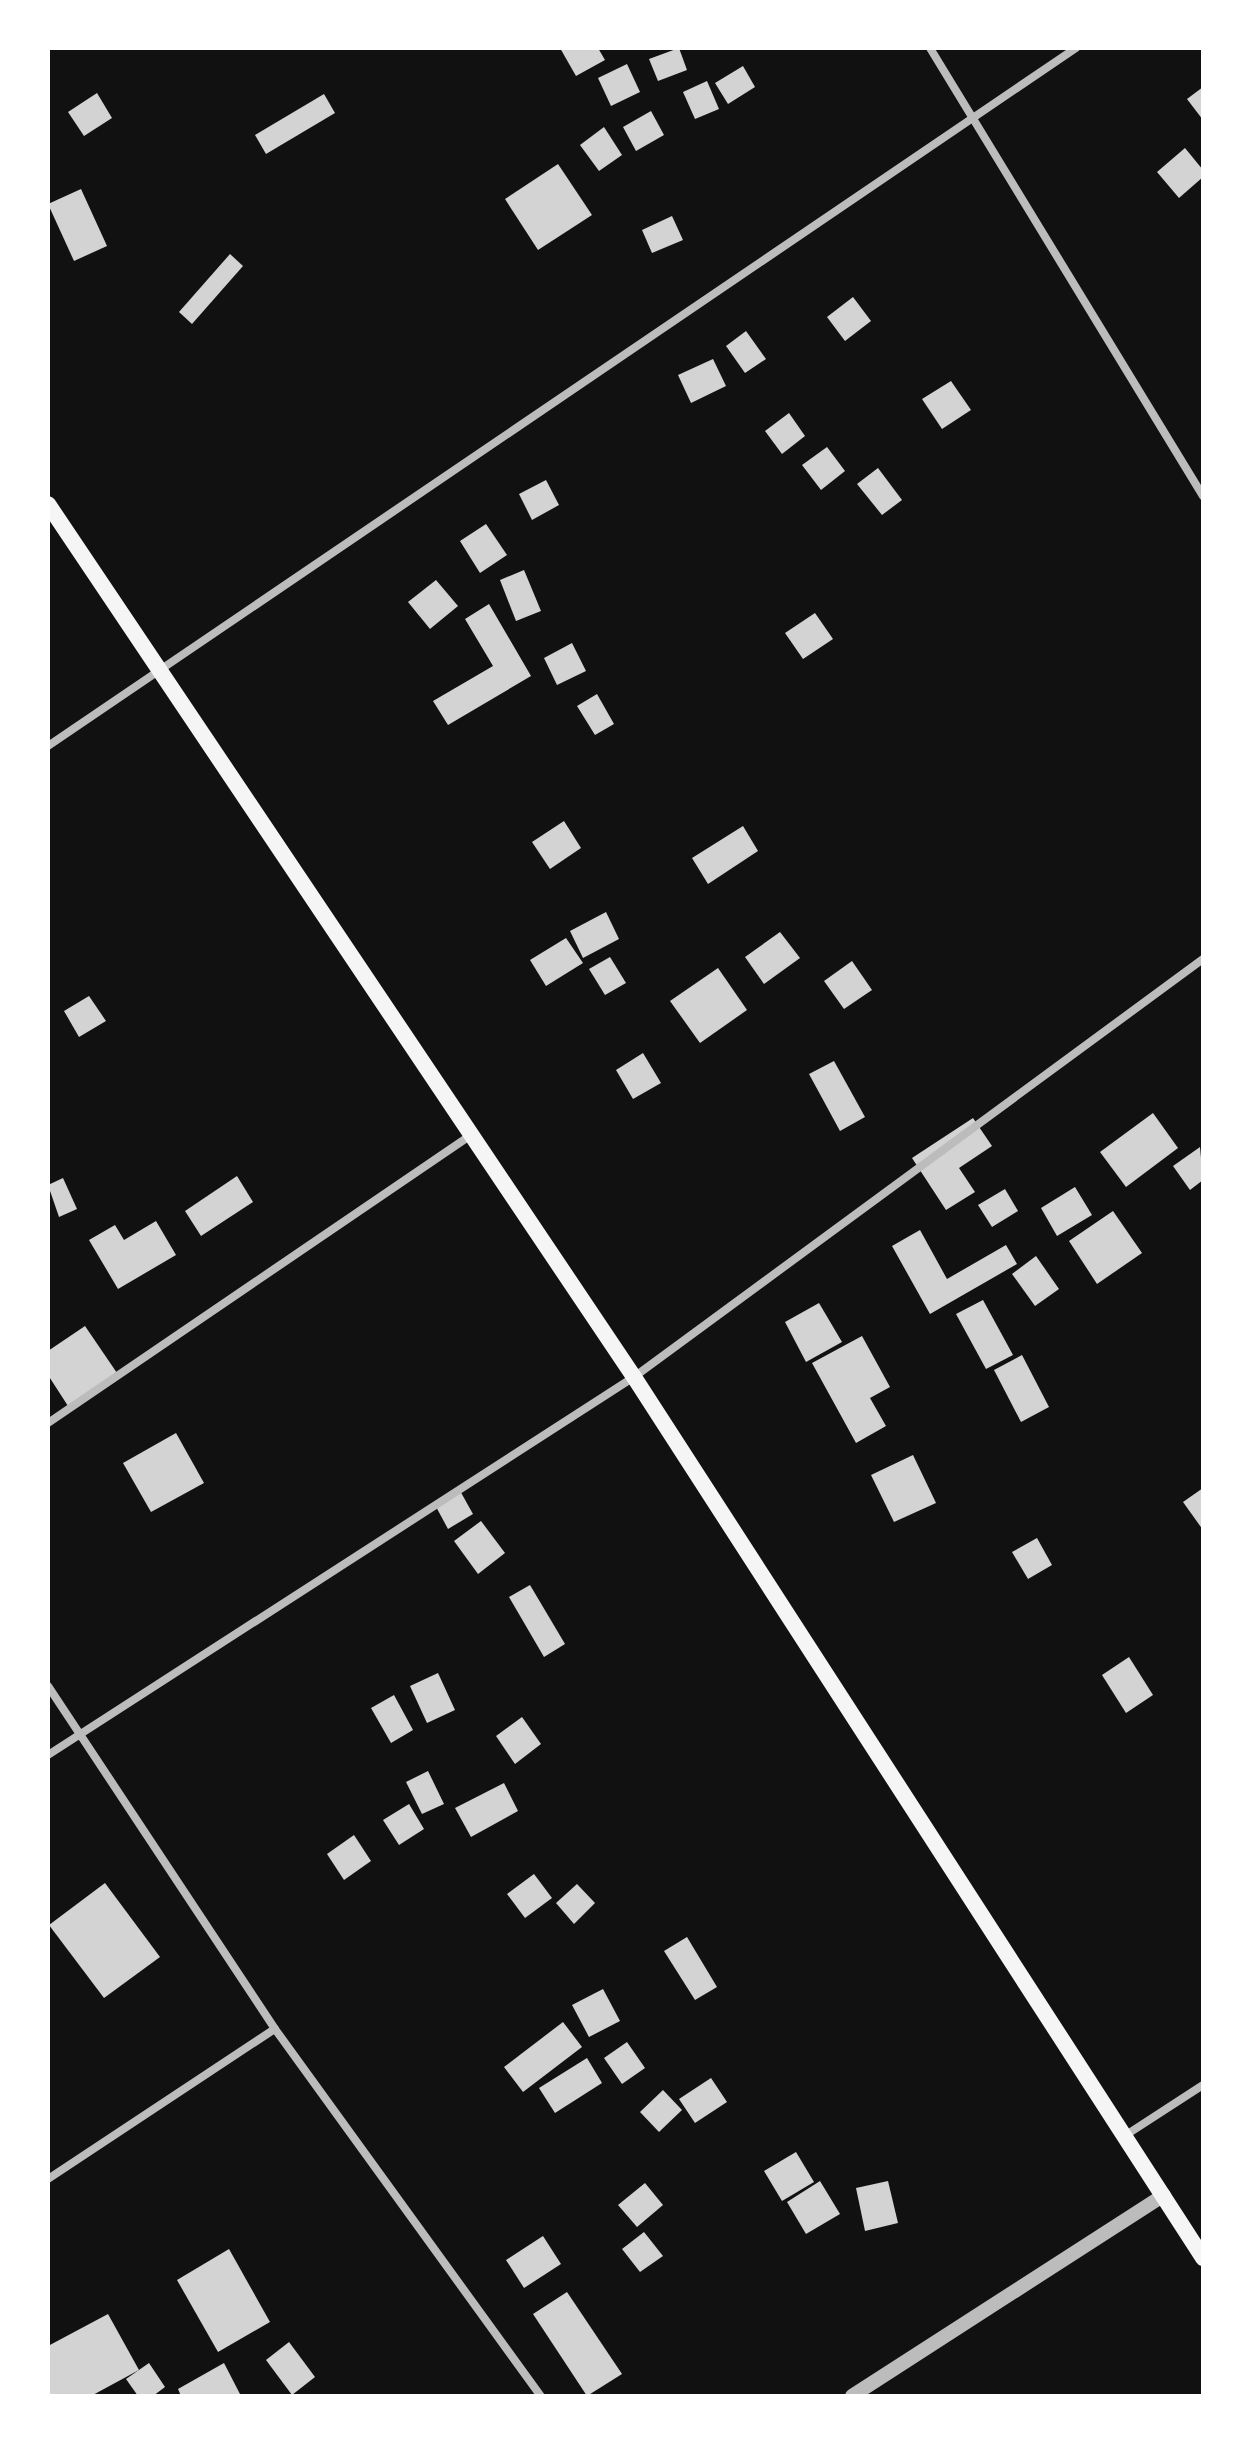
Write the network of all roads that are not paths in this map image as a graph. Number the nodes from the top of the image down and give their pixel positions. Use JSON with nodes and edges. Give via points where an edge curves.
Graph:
{"nodes":[{"id":1,"x":930,"y":48,"type":"edge"},
{"id":2,"x":1076,"y":48,"type":"edge"},
{"id":3,"x":973,"y":118,"type":"junction"},
{"id":4,"x":1203,"y":496,"type":"edge"},
{"id":5,"x":48,"y":504,"type":"edge"},
{"id":6,"x":160,"y":670,"type":"junction"},
{"id":7,"x":48,"y":746,"type":"edge"},
{"id":8,"x":1203,"y":959,"type":"edge"},
{"id":9,"x":471,"y":1135,"type":"junction"},
{"id":10,"x":634,"y":1377,"type":"junction"},
{"id":11,"x":48,"y":1423,"type":"edge"},
{"id":12,"x":48,"y":1686,"type":"edge"},
{"id":13,"x":80,"y":1734,"type":"junction"},
{"id":14,"x":48,"y":1755,"type":"edge"},
{"id":15,"x":275,"y":2029,"type":"junction"},
{"id":16,"x":1203,"y":2085,"type":"edge"},
{"id":17,"x":1126,"y":2135,"type":"junction"},
{"id":18,"x":48,"y":2179,"type":"edge"},
{"id":19,"x":1164,"y":2195,"type":"junction"},
{"id":20,"x":1203,"y":2258,"type":"edge"},
{"id":21,"x":541,"y":2396,"type":"edge"},
{"id":22,"x":852,"y":2396,"type":"edge"}],
"edges":[{"from":1,"to":3,"type":"street"},
{"from":2,"to":3,"type":"street"},
{"from":3,"to":4,"type":"street"},
{"from":3,"to":6,"type":"street"},
{"from":5,"to":6,"type":"main road"},
{"from":6,"to":7,"type":"street"},
{"from":6,"to":9,"type":"main road"},
{"from":8,"to":10,"type":"street"},
{"from":9,"to":10,"type":"main road"},
{"from":9,"to":11,"type":"street"},
{"from":10,"to":13,"type":"street"},
{"from":10,"to":17,"type":"main road"},
{"from":12,"to":13,"type":"street"},
{"from":13,"to":14,"type":"street"},
{"from":13,"to":15,"type":"street"},
{"from":15,"to":18,"type":"street"},
{"from":15,"to":21,"type":"street"},
{"from":16,"to":17,"type":"street"},
{"from":17,"to":19,"type":"main road"},
{"from":19,"to":20,"type":"main road"},
{"from":19,"to":22,"type":"street"}]}
